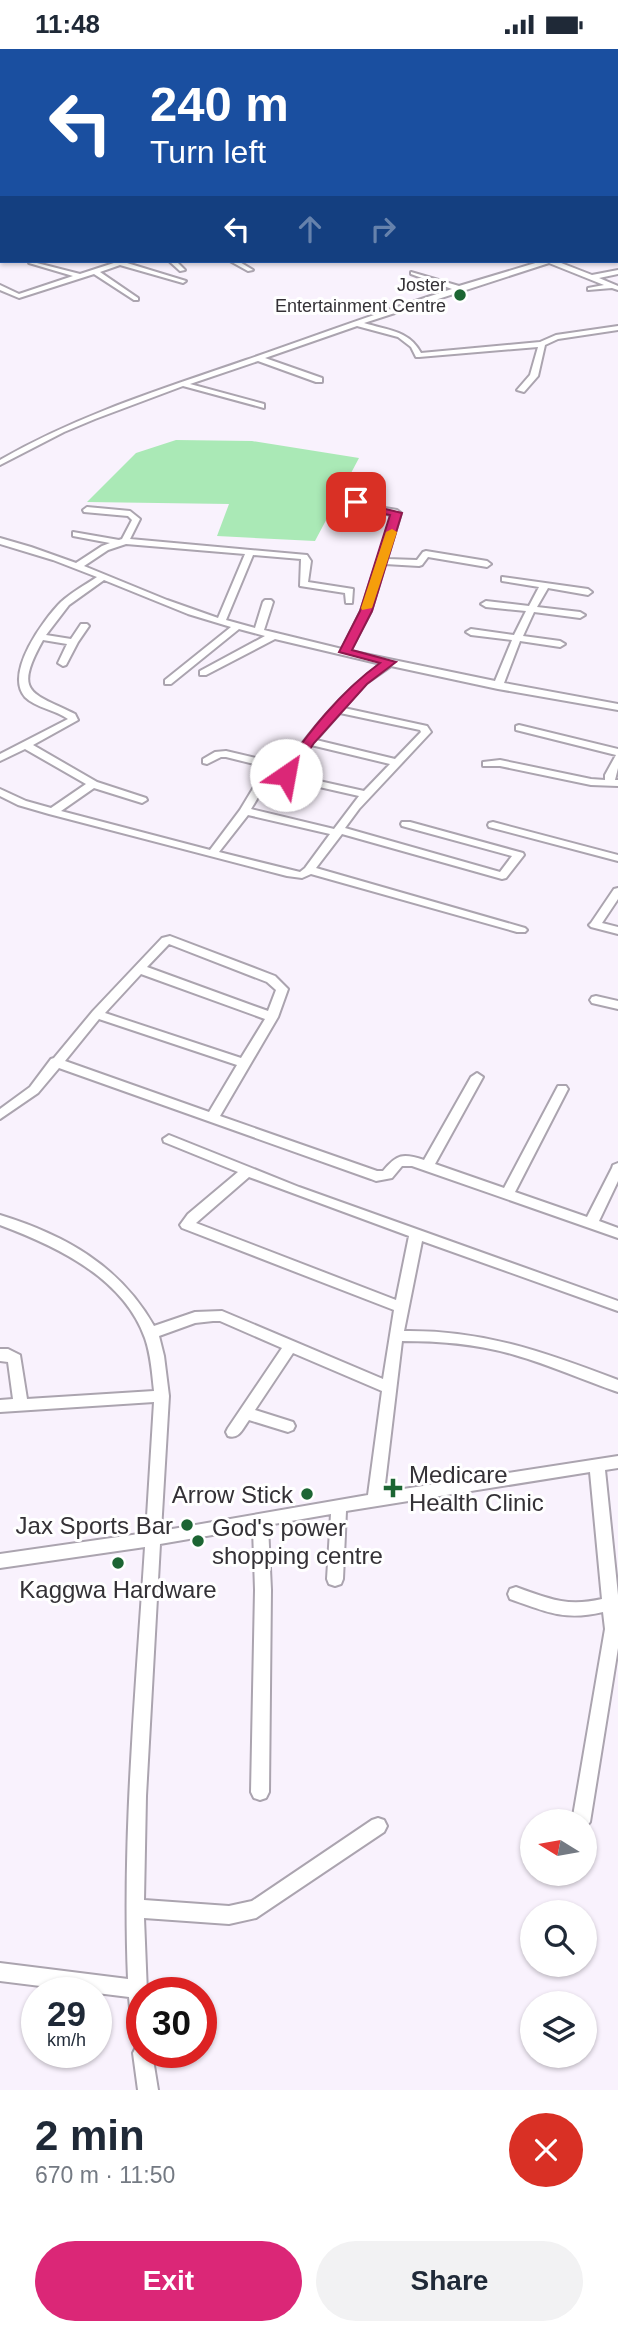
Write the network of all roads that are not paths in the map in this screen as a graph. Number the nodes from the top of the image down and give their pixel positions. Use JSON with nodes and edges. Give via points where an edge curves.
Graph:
{"nodes":[{"id":1,"x":34,"y":263,"type":"edge"},
{"id":2,"x":120,"y":263,"type":"edge"},
{"id":3,"x":126,"y":263,"type":"edge"},
{"id":4,"x":174,"y":263,"type":"edge"},
{"id":5,"x":237,"y":263,"type":"edge"},
{"id":6,"x":543,"y":263,"type":"edge"},
{"id":7,"x":555,"y":263,"type":"edge"},
{"id":8,"x":182,"y":270,"type":"dead end"},
{"id":9,"x":250,"y":270,"type":"dead end"},
{"id":10,"x":94,"y":271,"type":"junction"},
{"id":11,"x":414,"y":272,"type":"dead end"},
{"id":12,"x":618,"y":272,"type":"edge"},
{"id":13,"x":80,"y":276,"type":"junction"},
{"id":14,"x":592,"y":277,"type":"junction"},
{"id":15,"x":183,"y":281,"type":"dead end"},
{"id":16,"x":0,"y":287,"type":"edge"},
{"id":17,"x":615,"y":287,"type":"edge"},
{"id":18,"x":457,"y":288,"type":"junction"},
{"id":19,"x":590,"y":289,"type":"dead end"},
{"id":20,"x":19,"y":296,"type":"junction"},
{"id":21,"x":9,"y":298,"type":"dead end"},
{"id":22,"x":136,"y":299,"type":"dead end"},
{"id":23,"x":358,"y":324,"type":"junction"},
{"id":24,"x":618,"y":328,"type":"edge"},
{"id":25,"x":542,"y":344,"type":"junction"},
{"id":26,"x":258,"y":358,"type":"junction"},
{"id":27,"x":319,"y":380,"type":"dead end"},
{"id":28,"x":183,"y":384,"type":"junction"},
{"id":29,"x":521,"y":390,"type":"dead end"},
{"id":30,"x":261,"y":406,"type":"dead end"},
{"id":31,"x":0,"y":463,"type":"edge"},
{"id":32,"x":354,"y":505,"type":"dead end"},
{"id":33,"x":87,"y":510,"type":"dead end"},
{"id":34,"x":76,"y":534,"type":"dead end"},
{"id":35,"x":0,"y":541,"type":"edge"},
{"id":36,"x":120,"y":542,"type":"junction"},
{"id":37,"x":250,"y":552,"type":"junction"},
{"id":38,"x":381,"y":561,"type":"junction"},
{"id":39,"x":487,"y":564,"type":"dead end"},
{"id":40,"x":77,"y":566,"type":"junction"},
{"id":41,"x":104,"y":576,"type":"junction"},
{"id":42,"x":505,"y":579,"type":"dead end"},
{"id":43,"x":545,"y":585,"type":"junction"},
{"id":44,"x":588,"y":592,"type":"dead end"},
{"id":45,"x":349,"y":601,"type":"dead end"},
{"id":46,"x":268,"y":602,"type":"dead end"},
{"id":47,"x":486,"y":604,"type":"dead end"},
{"id":48,"x":531,"y":609,"type":"junction"},
{"id":49,"x":580,"y":615,"type":"dead end"},
{"id":50,"x":221,"y":622,"type":"junction"},
{"id":51,"x":84,"y":626,"type":"dead end"},
{"id":52,"x":238,"y":626,"type":"junction"},
{"id":53,"x":259,"y":631,"type":"junction"},
{"id":54,"x":471,"y":632,"type":"dead end"},
{"id":55,"x":275,"y":635,"type":"junction"},
{"id":56,"x":41,"y":637,"type":"junction"},
{"id":57,"x":518,"y":638,"type":"junction"},
{"id":58,"x":73,"y":642,"type":"junction"},
{"id":59,"x":560,"y":644,"type":"dead end"},
{"id":60,"x":345,"y":652,"type":"junction"},
{"id":61,"x":390,"y":662,"type":"junction"},
{"id":62,"x":63,"y":663,"type":"dead end"},
{"id":63,"x":203,"y":673,"type":"dead end"},
{"id":64,"x":168,"y":682,"type":"dead end"},
{"id":65,"x":498,"y":685,"type":"junction"},
{"id":66,"x":618,"y":707,"type":"edge"},
{"id":67,"x":340,"y":710,"type":"junction"},
{"id":68,"x":519,"y":727,"type":"dead end"},
{"id":69,"x":309,"y":741,"type":"junction"},
{"id":70,"x":26,"y":745,"type":"junction"},
{"id":71,"x":618,"y":751,"type":"edge"},
{"id":72,"x":618,"y":757,"type":"edge"},
{"id":73,"x":0,"y":758,"type":"edge"},
{"id":74,"x":207,"y":761,"type":"dead end"},
{"id":75,"x":398,"y":763,"type":"junction"},
{"id":76,"x":487,"y":764,"type":"dead end"},
{"id":77,"x":272,"y":766,"type":"junction"},
{"id":78,"x":288,"y":769,"type":"junction"},
{"id":79,"x":614,"y":783,"type":"edge"},
{"id":80,"x":93,"y":784,"type":"junction"},
{"id":81,"x":0,"y":792,"type":"edge"},
{"id":82,"x":368,"y":795,"type":"junction"},
{"id":83,"x":142,"y":800,"type":"dead end"},
{"id":84,"x":246,"y":811,"type":"junction"},
{"id":85,"x":53,"y":812,"type":"junction"},
{"id":86,"x":406,"y":824,"type":"dead end"},
{"id":87,"x":493,"y":825,"type":"dead end"},
{"id":88,"x":338,"y":831,"type":"junction"},
{"id":89,"x":213,"y":853,"type":"junction"},
{"id":90,"x":618,"y":858,"type":"edge"},
{"id":91,"x":309,"y":870,"type":"junction"},
{"id":92,"x":618,"y":891,"type":"edge"},
{"id":93,"x":521,"y":930,"type":"dead end"},
{"id":94,"x":618,"y":931,"type":"edge"},
{"id":95,"x":140,"y":969,"type":"junction"},
{"id":96,"x":596,"y":1000,"type":"dead end"},
{"id":97,"x":618,"y":1005,"type":"edge"},
{"id":98,"x":97,"y":1014,"type":"junction"},
{"id":99,"x":272,"y":1017,"type":"junction"},
{"id":100,"x":55,"y":1062,"type":"junction"},
{"id":101,"x":243,"y":1063,"type":"junction"},
{"id":102,"x":477,"y":1077,"type":"dead end"},
{"id":103,"x":562,"y":1089,"type":"dead end"},
{"id":104,"x":0,"y":1115,"type":"edge"},
{"id":105,"x":212,"y":1118,"type":"junction"},
{"id":106,"x":169,"y":1139,"type":"dead end"},
{"id":107,"x":428,"y":1165,"type":"junction"},
{"id":108,"x":618,"y":1168,"type":"edge"},
{"id":109,"x":248,"y":1171,"type":"junction"},
{"id":110,"x":507,"y":1194,"type":"junction"},
{"id":111,"x":0,"y":1220,"type":"edge"},
{"id":112,"x":591,"y":1223,"type":"junction"},
{"id":113,"x":618,"y":1233,"type":"edge"},
{"id":114,"x":416,"y":1235,"type":"junction"},
{"id":115,"x":618,"y":1306,"type":"edge"},
{"id":116,"x":401,"y":1307,"type":"junction"},
{"id":117,"x":151,"y":1333,"type":"junction"},
{"id":118,"x":396,"y":1336,"type":"junction"},
{"id":119,"x":291,"y":1345,"type":"junction"},
{"id":120,"x":0,"y":1355,"type":"edge"},
{"id":121,"x":618,"y":1386,"type":"edge"},
{"id":122,"x":390,"y":1388,"type":"junction"},
{"id":123,"x":162,"y":1396,"type":"junction"},
{"id":124,"x":0,"y":1406,"type":"edge"},
{"id":125,"x":21,"y":1406,"type":"junction"},
{"id":126,"x":246,"y":1413,"type":"junction"},
{"id":127,"x":288,"y":1426,"type":"dead end"},
{"id":128,"x":233,"y":1432,"type":"dead end"},
{"id":129,"x":618,"y":1462,"type":"edge"},
{"id":130,"x":597,"y":1466,"type":"junction"},
{"id":131,"x":375,"y":1500,"type":"junction"},
{"id":132,"x":340,"y":1506,"type":"junction"},
{"id":133,"x":260,"y":1522,"type":"junction"},
{"id":134,"x":153,"y":1539,"type":"junction"},
{"id":135,"x":0,"y":1561,"type":"edge"},
{"id":136,"x":335,"y":1579,"type":"dead end"},
{"id":137,"x":516,"y":1594,"type":"dead end"},
{"id":138,"x":615,"y":1602,"type":"edge"},
{"id":139,"x":260,"y":1792,"type":"dead end"},
{"id":140,"x":583,"y":1809,"type":"edge"},
{"id":141,"x":378,"y":1826,"type":"dead end"},
{"id":142,"x":135,"y":1908,"type":"junction"},
{"id":143,"x":0,"y":1972,"type":"edge"},
{"id":144,"x":136,"y":1977,"type":"edge"},
{"id":145,"x":126,"y":1988,"type":"edge"},
{"id":146,"x":145,"y":2068,"type":"edge"},
{"id":147,"x":148,"y":2090,"type":"edge"}],
"edges":[{"from":1,"to":13,"type":"street"},
{"from":2,"to":10,"type":"street"},
{"from":3,"to":15,"type":"street"},
{"from":4,"to":8,"type":"street"},
{"from":5,"to":9,"type":"street"},
{"from":6,"to":18,"type":"street"},
{"from":7,"to":14,"type":"street"},
{"from":10,"to":13,"type":"street"},
{"from":10,"to":22,"type":"street"},
{"from":11,"to":18,"type":"street"},
{"from":12,"to":14,"type":"street"},
{"from":13,"to":20,"type":"street"},
{"from":14,"to":17,"type":"street"},
{"from":16,"to":20,"type":"street"},
{"from":17,"to":19,"type":"street"},
{"from":18,"to":23,"type":"street"},
{"from":20,"to":21,"type":"street"},
{"from":23,"to":25,"type":"street","via":[[397,332],[419,355]]},
{"from":23,"to":26,"type":"street"},
{"from":24,"to":25,"type":"street","via":[[556,337]]},
{"from":25,"to":29,"type":"street","via":[[534,376]]},
{"from":26,"to":27,"type":"street"},
{"from":26,"to":28,"type":"street"},
{"from":28,"to":30,"type":"street"},
{"from":28,"to":31,"type":"street","via":[[56,434]]},
{"from":32,"to":38,"type":"street","via":[[397,513]]},
{"from":33,"to":36,"type":"street","via":[[135,517]]},
{"from":34,"to":36,"type":"street"},
{"from":35,"to":40,"type":"street"},
{"from":36,"to":37,"type":"street"},
{"from":36,"to":40,"type":"street"},
{"from":37,"to":45,"type":"street","via":[[304,557],[303,584],[350,591]]},
{"from":37,"to":50,"type":"street"},
{"from":38,"to":39,"type":"street","via":[[417,563],[426,555]]},
{"from":38,"to":60,"type":"street","via":[[366,611]]},
{"from":40,"to":41,"type":"street"},
{"from":41,"to":50,"type":"street","via":[[162,603]]},
{"from":41,"to":56,"type":"street","via":[[61,608]]},
{"from":42,"to":43,"type":"street"},
{"from":43,"to":44,"type":"street"},
{"from":43,"to":48,"type":"street"},
{"from":46,"to":53,"type":"street"},
{"from":47,"to":48,"type":"street"},
{"from":48,"to":49,"type":"street"},
{"from":48,"to":57,"type":"street"},
{"from":50,"to":52,"type":"street"},
{"from":51,"to":58,"type":"street"},
{"from":52,"to":53,"type":"street"},
{"from":52,"to":64,"type":"street"},
{"from":53,"to":55,"type":"street"},
{"from":54,"to":57,"type":"street"},
{"from":55,"to":60,"type":"street"},
{"from":55,"to":63,"type":"street"},
{"from":56,"to":58,"type":"street"},
{"from":56,"to":70,"type":"street","via":[[26,663],[22,685],[28,694],[73,720]]},
{"from":57,"to":59,"type":"street"},
{"from":57,"to":65,"type":"street"},
{"from":58,"to":62,"type":"street"},
{"from":60,"to":61,"type":"street"},
{"from":61,"to":65,"type":"street"},
{"from":61,"to":67,"type":"street","via":[[362,682]]},
{"from":65,"to":66,"type":"street"},
{"from":67,"to":69,"type":"street"},
{"from":67,"to":75,"type":"street","via":[[424,728],[424,734]]},
{"from":68,"to":71,"type":"street"},
{"from":69,"to":75,"type":"street"},
{"from":69,"to":78,"type":"street"},
{"from":70,"to":73,"type":"street"},
{"from":70,"to":80,"type":"street"},
{"from":72,"to":79,"type":"street","via":[[610,775]]},
{"from":74,"to":77,"type":"street","via":[[222,753]]},
{"from":75,"to":82,"type":"street"},
{"from":76,"to":79,"type":"street"},
{"from":77,"to":78,"type":"street"},
{"from":77,"to":84,"type":"street"},
{"from":78,"to":82,"type":"street","via":[[288,777]]},
{"from":80,"to":83,"type":"street"},
{"from":80,"to":85,"type":"street"},
{"from":81,"to":85,"type":"street"},
{"from":82,"to":88,"type":"street"},
{"from":84,"to":88,"type":"street"},
{"from":84,"to":89,"type":"street"},
{"from":85,"to":89,"type":"street"},
{"from":86,"to":88,"type":"street","via":[[519,855],[502,876]]},
{"from":87,"to":90,"type":"street"},
{"from":88,"to":91,"type":"street"},
{"from":89,"to":91,"type":"street","via":[[298,876]]},
{"from":91,"to":93,"type":"street"},
{"from":92,"to":94,"type":"street","via":[[595,925]]},
{"from":95,"to":98,"type":"street"},
{"from":95,"to":99,"type":"street"},
{"from":95,"to":99,"type":"street","via":[[166,940],[175,941],[279,983],[282,996]]},
{"from":96,"to":97,"type":"street"},
{"from":98,"to":100,"type":"street"},
{"from":98,"to":101,"type":"street"},
{"from":99,"to":101,"type":"street"},
{"from":100,"to":104,"type":"street","via":[[34,1090]]},
{"from":100,"to":105,"type":"street"},
{"from":101,"to":105,"type":"street"},
{"from":102,"to":107,"type":"street"},
{"from":103,"to":110,"type":"street"},
{"from":105,"to":107,"type":"street","via":[[376,1176],[387,1175],[398,1161]]},
{"from":106,"to":109,"type":"street"},
{"from":107,"to":110,"type":"street"},
{"from":108,"to":112,"type":"street"},
{"from":109,"to":114,"type":"street"},
{"from":109,"to":116,"type":"street","via":[[187,1225]]},
{"from":110,"to":112,"type":"street"},
{"from":111,"to":117,"type":"street","via":[[64,1247],[110,1275],[129,1295]]},
{"from":112,"to":113,"type":"street"},
{"from":114,"to":115,"type":"street"},
{"from":114,"to":116,"type":"street"},
{"from":116,"to":118,"type":"street"},
{"from":117,"to":119,"type":"street","via":[[211,1314]]},
{"from":117,"to":123,"type":"street"},
{"from":118,"to":121,"type":"street","via":[[472,1341],[538,1357]]},
{"from":118,"to":122,"type":"street"},
{"from":119,"to":122,"type":"street"},
{"from":119,"to":126,"type":"street"},
{"from":120,"to":125,"type":"street","via":[[15,1359]]},
{"from":122,"to":131,"type":"street"},
{"from":123,"to":125,"type":"street"},
{"from":123,"to":134,"type":"street"},
{"from":124,"to":125,"type":"street"},
{"from":126,"to":127,"type":"street"},
{"from":126,"to":128,"type":"street"},
{"from":129,"to":130,"type":"street"},
{"from":130,"to":131,"type":"street"},
{"from":130,"to":138,"type":"street","via":[[609,1592]]},
{"from":131,"to":132,"type":"street"},
{"from":132,"to":133,"type":"street"},
{"from":132,"to":136,"type":"street"},
{"from":133,"to":134,"type":"street"},
{"from":133,"to":139,"type":"street"},
{"from":134,"to":135,"type":"street"},
{"from":134,"to":142,"type":"street","via":[[138,1768]]},
{"from":137,"to":138,"type":"street","via":[[558,1609],[587,1609]]},
{"from":138,"to":140,"type":"street"},
{"from":141,"to":142,"type":"street","via":[[256,1909],[229,1915]]},
{"from":142,"to":144,"type":"street"},
{"from":143,"to":145,"type":"street"},
{"from":146,"to":147,"type":"street"}]}
